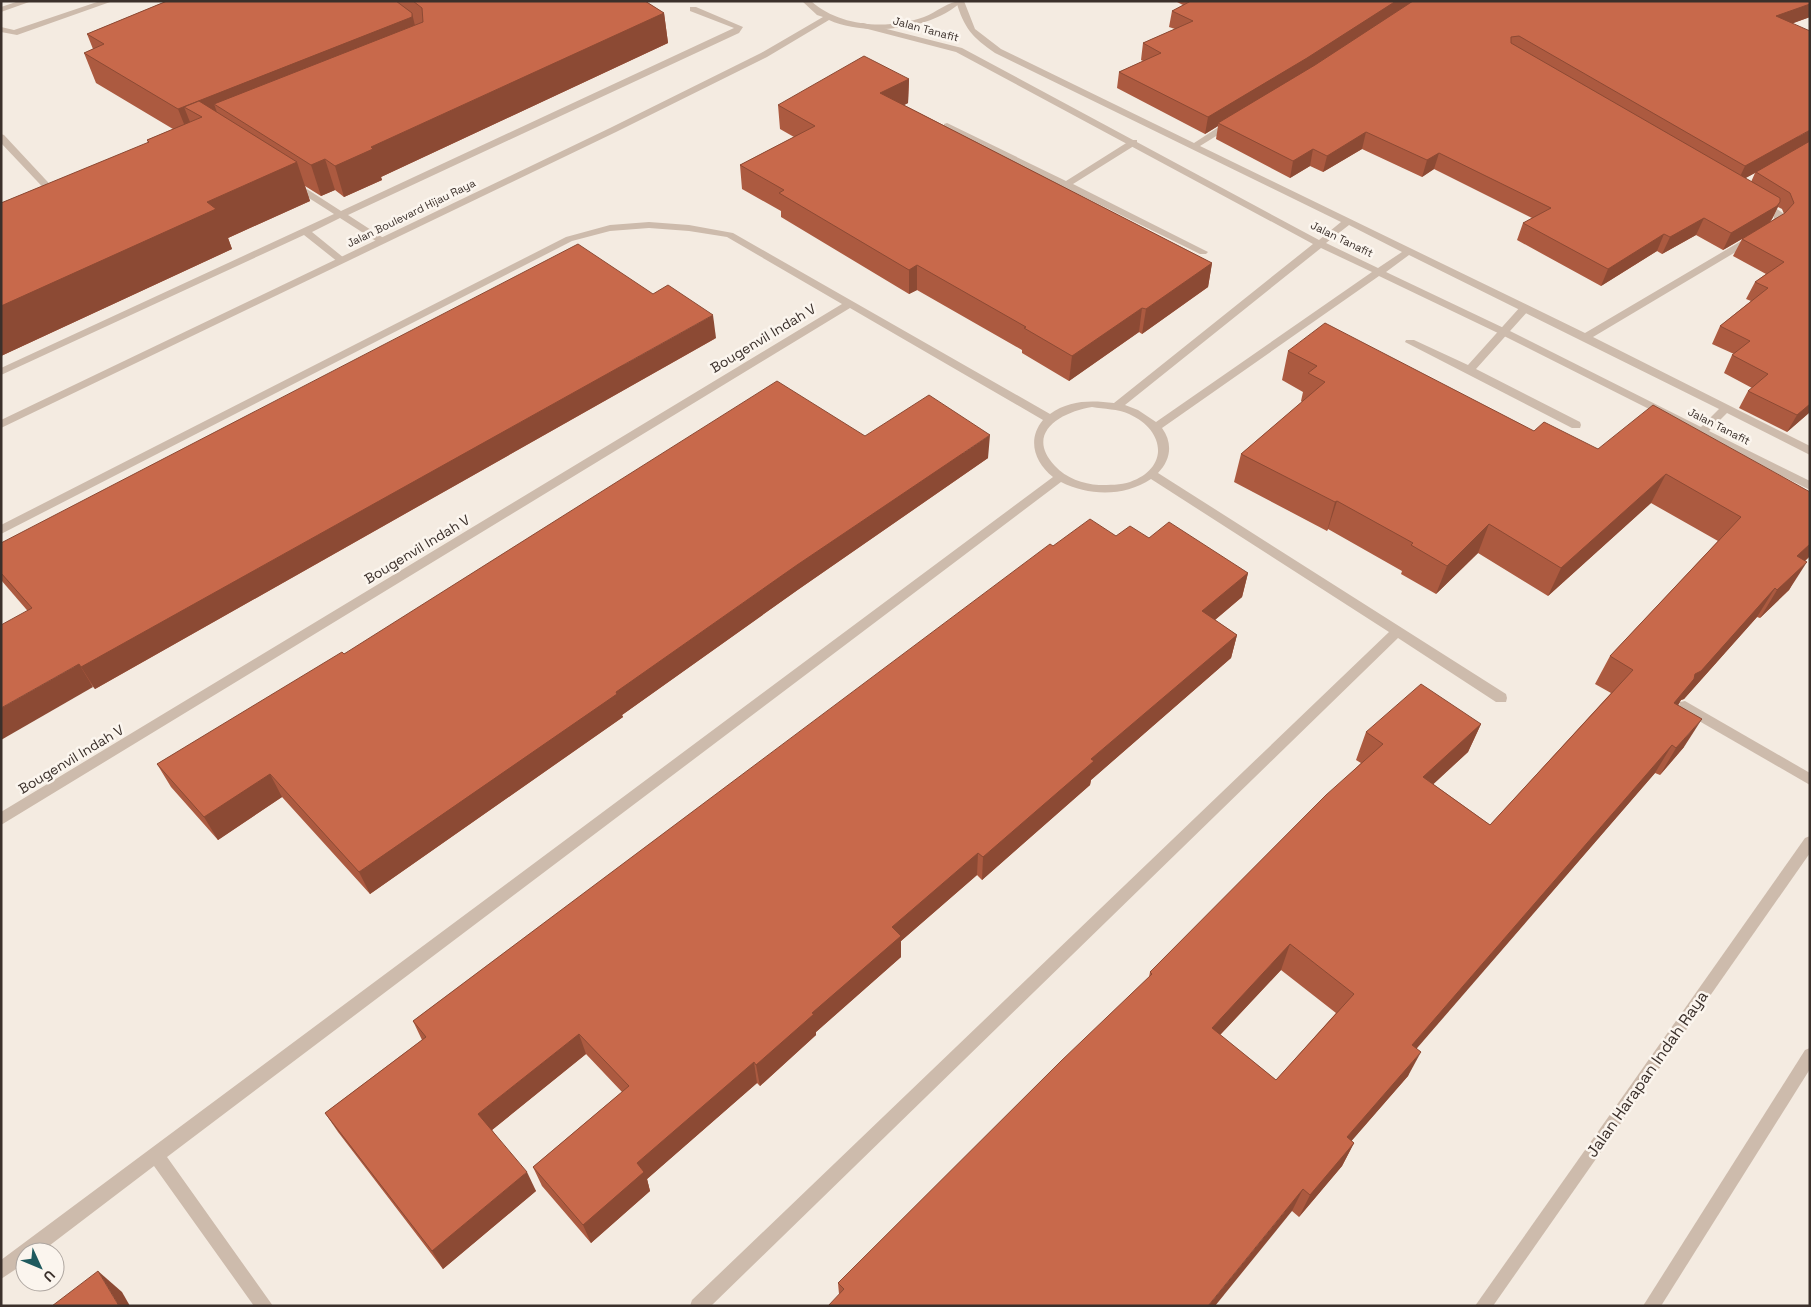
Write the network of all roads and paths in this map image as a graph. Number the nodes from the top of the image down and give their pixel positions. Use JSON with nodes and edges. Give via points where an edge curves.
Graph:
{"nodes":[{"id":1,"x":28,"y":1,"type":"edge"},
{"id":2,"x":109,"y":1,"type":"edge"},
{"id":3,"x":806,"y":1,"type":"edge"},
{"id":4,"x":959,"y":1,"type":"edge"},
{"id":5,"x":693,"y":9,"type":"dead end"},
{"id":6,"x":1,"y":10,"type":"edge"},
{"id":7,"x":829,"y":17,"type":"junction"},
{"id":8,"x":862,"y":25,"type":"junction"},
{"id":9,"x":1,"y":29,"type":"edge"},
{"id":10,"x":1236,"y":120,"type":"edge"},
{"id":11,"x":947,"y":126,"type":"edge"},
{"id":12,"x":1,"y":138,"type":"edge"},
{"id":13,"x":1134,"y":142,"type":"junction"},
{"id":14,"x":1193,"y":147,"type":"junction"},
{"id":15,"x":286,"y":179,"type":"edge"},
{"id":16,"x":1068,"y":184,"type":"junction"},
{"id":17,"x":59,"y":198,"type":"edge"},
{"id":18,"x":1754,"y":199,"type":"edge"},
{"id":19,"x":341,"y":215,"type":"junction"},
{"id":20,"x":1348,"y":222,"type":"junction"},
{"id":21,"x":305,"y":231,"type":"junction"},
{"id":22,"x":382,"y":241,"type":"junction"},
{"id":23,"x":1320,"y":244,"type":"junction"},
{"id":24,"x":1409,"y":251,"type":"junction"},
{"id":25,"x":1203,"y":252,"type":"dead end"},
{"id":26,"x":341,"y":260,"type":"junction"},
{"id":27,"x":1382,"y":272,"type":"junction"},
{"id":28,"x":849,"y":304,"type":"junction"},
{"id":29,"x":1525,"y":308,"type":"junction"},
{"id":30,"x":1504,"y":332,"type":"junction"},
{"id":31,"x":1585,"y":337,"type":"junction"},
{"id":32,"x":1410,"y":342,"type":"dead end"},
{"id":33,"x":1469,"y":370,"type":"junction"},
{"id":34,"x":1,"y":372,"type":"edge"},
{"id":35,"x":1117,"y":406,"type":"junction"},
{"id":36,"x":1726,"y":408,"type":"junction"},
{"id":37,"x":1050,"y":418,"type":"junction"},
{"id":38,"x":1,"y":424,"type":"edge"},
{"id":39,"x":1576,"y":425,"type":"dead end"},
{"id":40,"x":1156,"y":427,"type":"junction"},
{"id":41,"x":1702,"y":432,"type":"junction"},
{"id":42,"x":1810,"y":451,"type":"edge"},
{"id":43,"x":1152,"y":475,"type":"junction"},
{"id":44,"x":1060,"y":477,"type":"junction"},
{"id":45,"x":1810,"y":486,"type":"edge"},
{"id":46,"x":1,"y":530,"type":"edge"},
{"id":47,"x":1397,"y":631,"type":"junction"},
{"id":48,"x":1501,"y":698,"type":"dead end"},
{"id":49,"x":1685,"y":706,"type":"edge"},
{"id":50,"x":1810,"y":780,"type":"edge"},
{"id":51,"x":1,"y":819,"type":"edge"},
{"id":52,"x":1810,"y":842,"type":"edge"},
{"id":53,"x":1810,"y":1055,"type":"edge"},
{"id":54,"x":156,"y":1155,"type":"junction"},
{"id":55,"x":41,"y":1242,"type":"edge"},
{"id":56,"x":15,"y":1261,"type":"edge"},
{"id":57,"x":1,"y":1271,"type":"edge"},
{"id":58,"x":265,"y":1306,"type":"edge"},
{"id":59,"x":698,"y":1306,"type":"edge"},
{"id":60,"x":1483,"y":1306,"type":"edge"},
{"id":61,"x":1651,"y":1306,"type":"edge"}],
"edges":[{"from":1,"to":6,"type":"street"},
{"from":2,"to":9,"type":"street","via":[[14,33]]},
{"from":3,"to":7,"type":"street"},
{"from":4,"to":8,"type":"street","via":[[942,14],[921,21],[897,26]]},
{"from":4,"to":14,"type":"street","name":"Jalan Tanafit","via":[[967,25],[998,51]]},
{"from":5,"to":19,"type":"street","via":[[739,27]]},
{"from":7,"to":8,"type":"street"},
{"from":7,"to":22,"type":"street","name":"Jalan Boulevard Hijau Raya","via":[[764,55]]},
{"from":8,"to":13,"type":"street","name":"Jalan Tanafit","via":[[959,50]]},
{"from":10,"to":14,"type":"street"},
{"from":11,"to":16,"type":"street"},
{"from":12,"to":17,"type":"street"},
{"from":13,"to":16,"type":"street"},
{"from":13,"to":23,"type":"street","name":"Jalan Tanafit"},
{"from":14,"to":20,"type":"street","name":"Jalan Tanafit"},
{"from":15,"to":19,"type":"street"},
{"from":16,"to":25,"type":"street"},
{"from":18,"to":31,"type":"street","via":[[1778,213],[1779,220],[1773,226]]},
{"from":19,"to":21,"type":"street"},
{"from":19,"to":22,"type":"street"},
{"from":20,"to":23,"type":"street"},
{"from":20,"to":24,"type":"street","name":"Jalan Tanafit"},
{"from":21,"to":26,"type":"street"},
{"from":21,"to":34,"type":"street"},
{"from":22,"to":26,"type":"street","name":"Jalan Boulevard Hijau Raya"},
{"from":23,"to":27,"type":"street","name":"Jalan Tanafit"},
{"from":23,"to":35,"type":"street"},
{"from":24,"to":27,"type":"street"},
{"from":24,"to":29,"type":"street","name":"Jalan Tanafit"},
{"from":26,"to":38,"type":"street","name":"Jalan Boulevard Hijau Raya"},
{"from":27,"to":30,"type":"street","name":"Jalan Tanafit"},
{"from":27,"to":40,"type":"street"},
{"from":28,"to":37,"type":"street"},
{"from":28,"to":46,"type":"street","via":[[730,235],[679,225],[609,227],[592,231],[569,239]]},
{"from":28,"to":51,"type":"street","name":"Bougenvil Indah V"},
{"from":29,"to":30,"type":"street"},
{"from":29,"to":31,"type":"street","name":"Jalan Tanafit"},
{"from":30,"to":33,"type":"street"},
{"from":30,"to":41,"type":"street","name":"Jalan Tanafit"},
{"from":31,"to":36,"type":"street","name":"Jalan Tanafit"},
{"from":32,"to":33,"type":"street"},
{"from":33,"to":39,"type":"street"},
{"from":35,"to":37,"type":"street","via":[[1092,404],[1069,408]]},
{"from":35,"to":40,"type":"street","via":[[1140,414]]},
{"from":36,"to":41,"type":"street"},
{"from":36,"to":42,"type":"street","name":"Jalan Tanafit"},
{"from":37,"to":44,"type":"street","via":[[1040,432],[1038,448],[1045,463]]},
{"from":40,"to":43,"type":"street","via":[[1165,444],[1164,461]]},
{"from":41,"to":45,"type":"street","name":"Jalan Tanafit"},
{"from":43,"to":44,"type":"street","via":[[1133,486],[1108,489],[1082,486]]},
{"from":43,"to":47,"type":"street"},
{"from":44,"to":54,"type":"street"},
{"from":47,"to":48,"type":"street"},
{"from":47,"to":59,"type":"street"},
{"from":49,"to":50,"type":"street"},
{"from":52,"to":60,"type":"street","name":"Jalan Harapan Indah Raya"},
{"from":53,"to":61,"type":"street"},
{"from":54,"to":55,"type":"street"},
{"from":54,"to":58,"type":"street"},
{"from":56,"to":57,"type":"street"}]}
